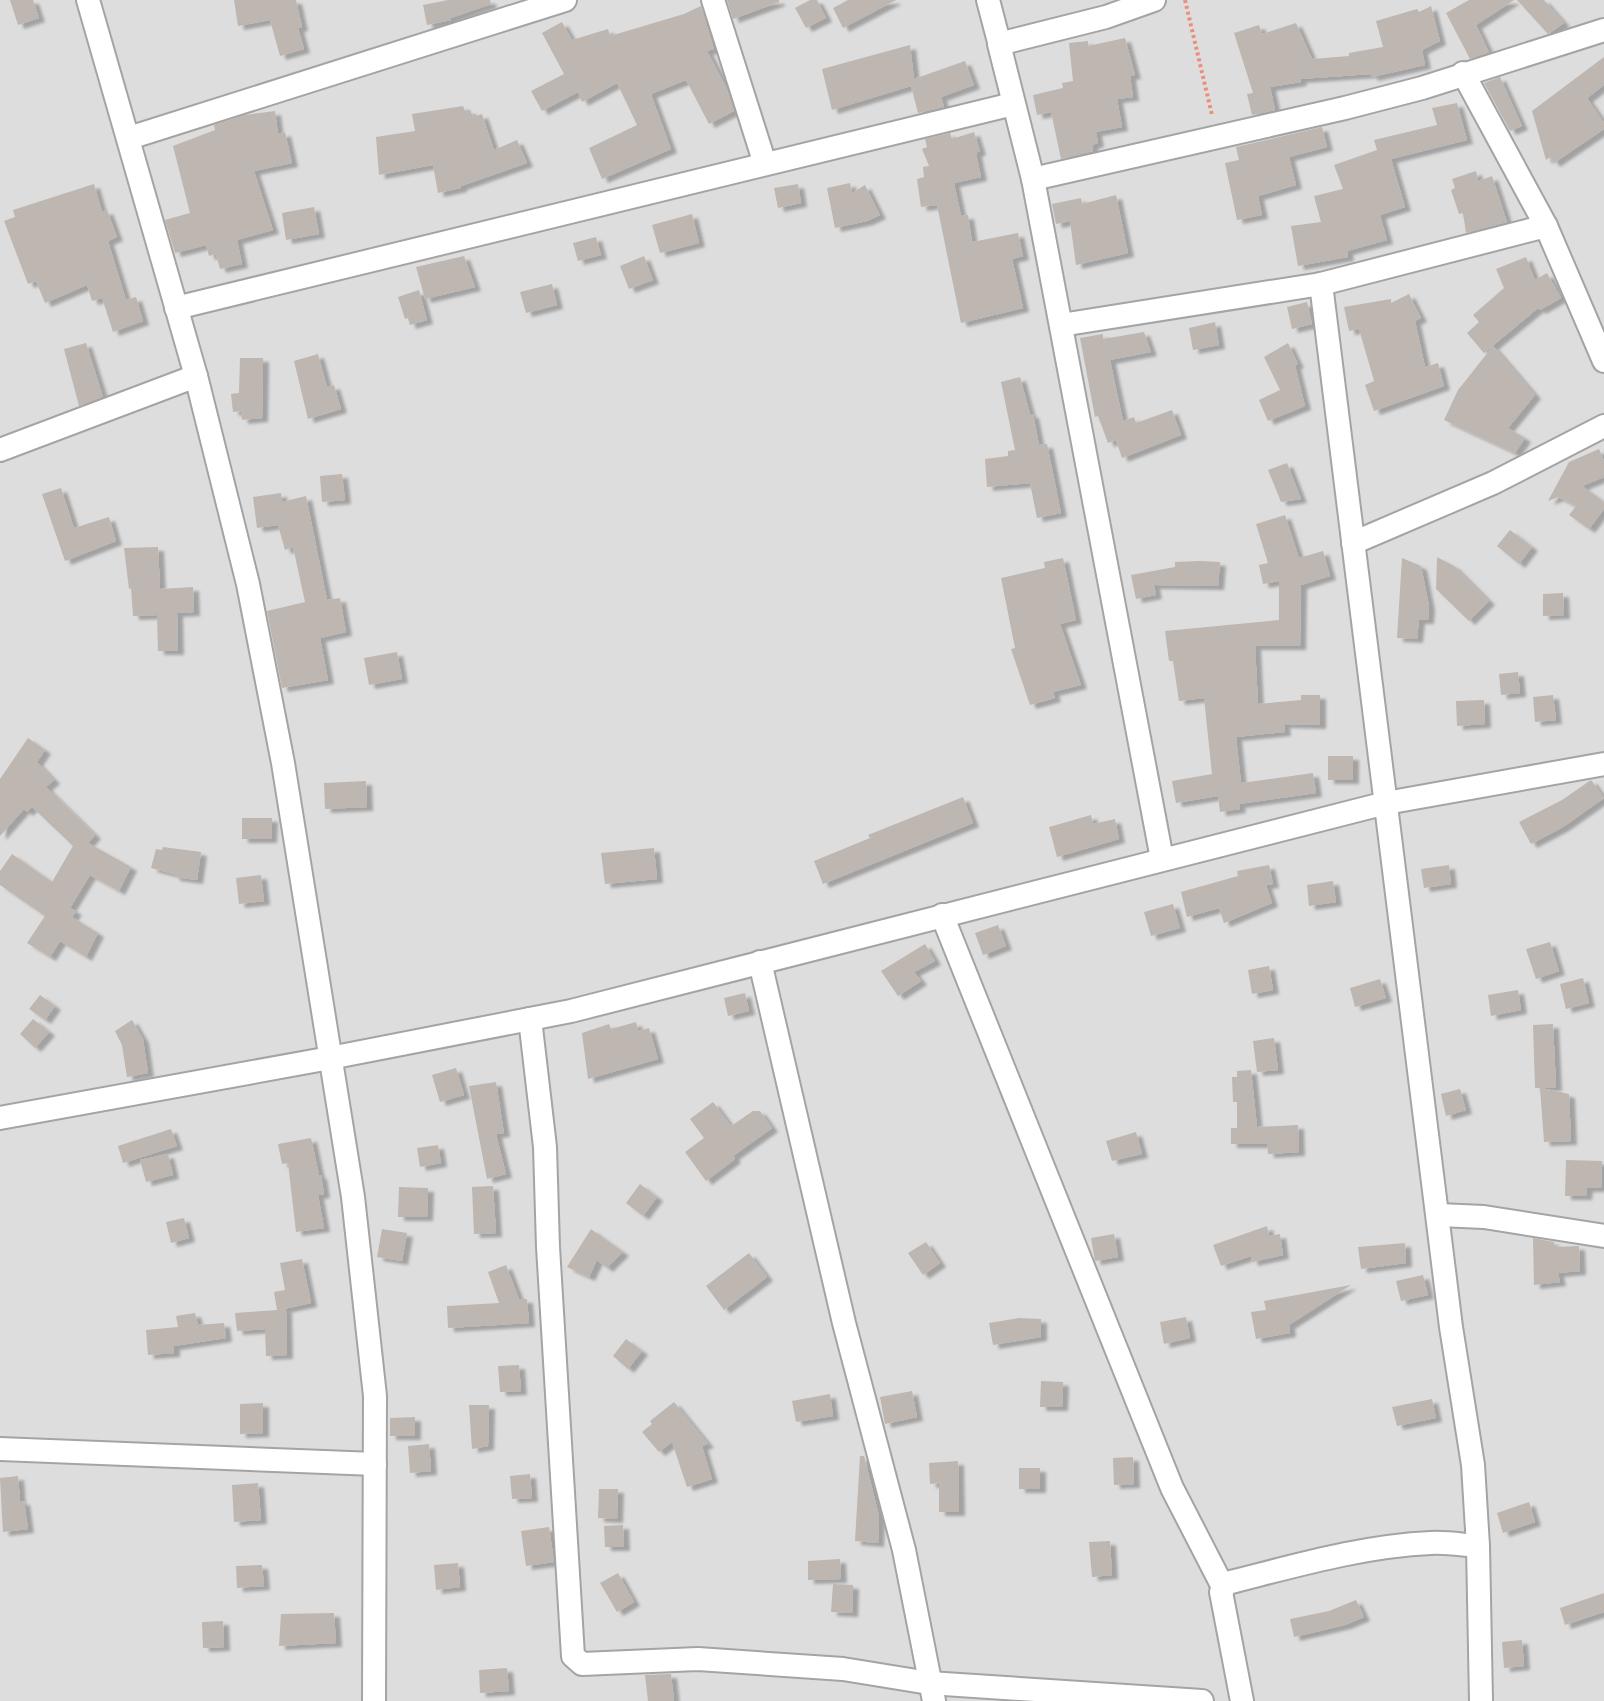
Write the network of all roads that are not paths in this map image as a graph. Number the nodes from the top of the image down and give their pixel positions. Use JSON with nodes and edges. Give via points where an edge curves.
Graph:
{"nodes":[{"id":1,"x":88,"y":0,"type":"edge"},
{"id":2,"x":565,"y":0,"type":"edge"},
{"id":3,"x":713,"y":0,"type":"edge"},
{"id":4,"x":988,"y":0,"type":"edge"},
{"id":5,"x":1154,"y":0,"type":"edge"},
{"id":6,"x":1604,"y":30,"type":"edge"},
{"id":7,"x":999,"y":42,"type":"junction"},
{"id":8,"x":1463,"y":73,"type":"junction"},
{"id":9,"x":1013,"y":104,"type":"junction"},
{"id":10,"x":129,"y":138,"type":"junction"},
{"id":11,"x":765,"y":164,"type":"junction"},
{"id":12,"x":1033,"y":179,"type":"junction"},
{"id":13,"x":1546,"y":226,"type":"junction"},
{"id":14,"x":1321,"y":284,"type":"junction"},
{"id":15,"x":176,"y":308,"type":"junction"},
{"id":16,"x":1061,"y":325,"type":"junction"},
{"id":17,"x":1604,"y":362,"type":"edge"},
{"id":18,"x":196,"y":376,"type":"junction"},
{"id":19,"x":1604,"y":426,"type":"edge"},
{"id":20,"x":0,"y":450,"type":"edge"},
{"id":21,"x":1353,"y":543,"type":"junction"},
{"id":22,"x":1604,"y":764,"type":"edge"},
{"id":23,"x":1386,"y":803,"type":"junction"},
{"id":24,"x":1162,"y":859,"type":"junction"},
{"id":25,"x":942,"y":915,"type":"junction"},
{"id":26,"x":760,"y":962,"type":"junction"},
{"id":27,"x":530,"y":1019,"type":"junction"},
{"id":28,"x":330,"y":1058,"type":"junction"},
{"id":29,"x":0,"y":1119,"type":"edge"},
{"id":30,"x":1439,"y":1215,"type":"junction"},
{"id":31,"x":1604,"y":1236,"type":"edge"},
{"id":32,"x":0,"y":1449,"type":"edge"},
{"id":33,"x":375,"y":1464,"type":"junction"},
{"id":34,"x":1478,"y":1546,"type":"junction"},
{"id":35,"x":1223,"y":1587,"type":"junction"},
{"id":36,"x":932,"y":1692,"type":"edge"},
{"id":37,"x":374,"y":1701,"type":"edge"},
{"id":38,"x":1202,"y":1701,"type":"edge"},
{"id":39,"x":1242,"y":1701,"type":"edge"},
{"id":40,"x":1480,"y":1701,"type":"edge"}],
"edges":[{"from":1,"to":10,"type":"street"},
{"from":2,"to":10,"type":"street"},
{"from":3,"to":11,"type":"street"},
{"from":4,"to":7,"type":"street"},
{"from":5,"to":7,"type":"street","via":[[1106,18]]},
{"from":6,"to":8,"type":"street"},
{"from":7,"to":9,"type":"street"},
{"from":8,"to":12,"type":"street","via":[[1345,108]]},
{"from":8,"to":13,"type":"street"},
{"from":9,"to":11,"type":"street"},
{"from":9,"to":12,"type":"street"},
{"from":10,"to":15,"type":"street"},
{"from":11,"to":15,"type":"street"},
{"from":12,"to":16,"type":"street"},
{"from":13,"to":14,"type":"street"},
{"from":13,"to":17,"type":"street"},
{"from":14,"to":16,"type":"street"},
{"from":14,"to":21,"type":"street"},
{"from":15,"to":18,"type":"street"},
{"from":16,"to":24,"type":"street"},
{"from":18,"to":20,"type":"street"},
{"from":18,"to":28,"type":"street","via":[[252,606],[283,763]]},
{"from":19,"to":21,"type":"street","via":[[1493,483]]},
{"from":21,"to":23,"type":"street"},
{"from":22,"to":23,"type":"street"},
{"from":23,"to":24,"type":"street"},
{"from":23,"to":30,"type":"street"},
{"from":24,"to":25,"type":"street"},
{"from":25,"to":26,"type":"street"},
{"from":25,"to":35,"type":"street","via":[[1173,1488]]},
{"from":26,"to":27,"type":"street"},
{"from":26,"to":36,"type":"street","via":[[844,1323],[904,1550]]},
{"from":27,"to":28,"type":"street"},
{"from":27,"to":36,"type":"street","via":[[545,1147],[573,1656],[582,1664],[698,1659],[843,1669]]},
{"from":28,"to":29,"type":"street"},
{"from":28,"to":33,"type":"street","via":[[352,1197],[372,1373]]},
{"from":30,"to":31,"type":"street","via":[[1484,1217]]},
{"from":30,"to":34,"type":"street","via":[[1451,1328],[1473,1465]]},
{"from":32,"to":33,"type":"street"},
{"from":33,"to":37,"type":"street"},
{"from":34,"to":35,"type":"street","via":[[1433,1543],[1381,1548],[1315,1559],[1227,1582]]},
{"from":34,"to":40,"type":"street"},
{"from":35,"to":39,"type":"street"},
{"from":36,"to":38,"type":"street"}]}
